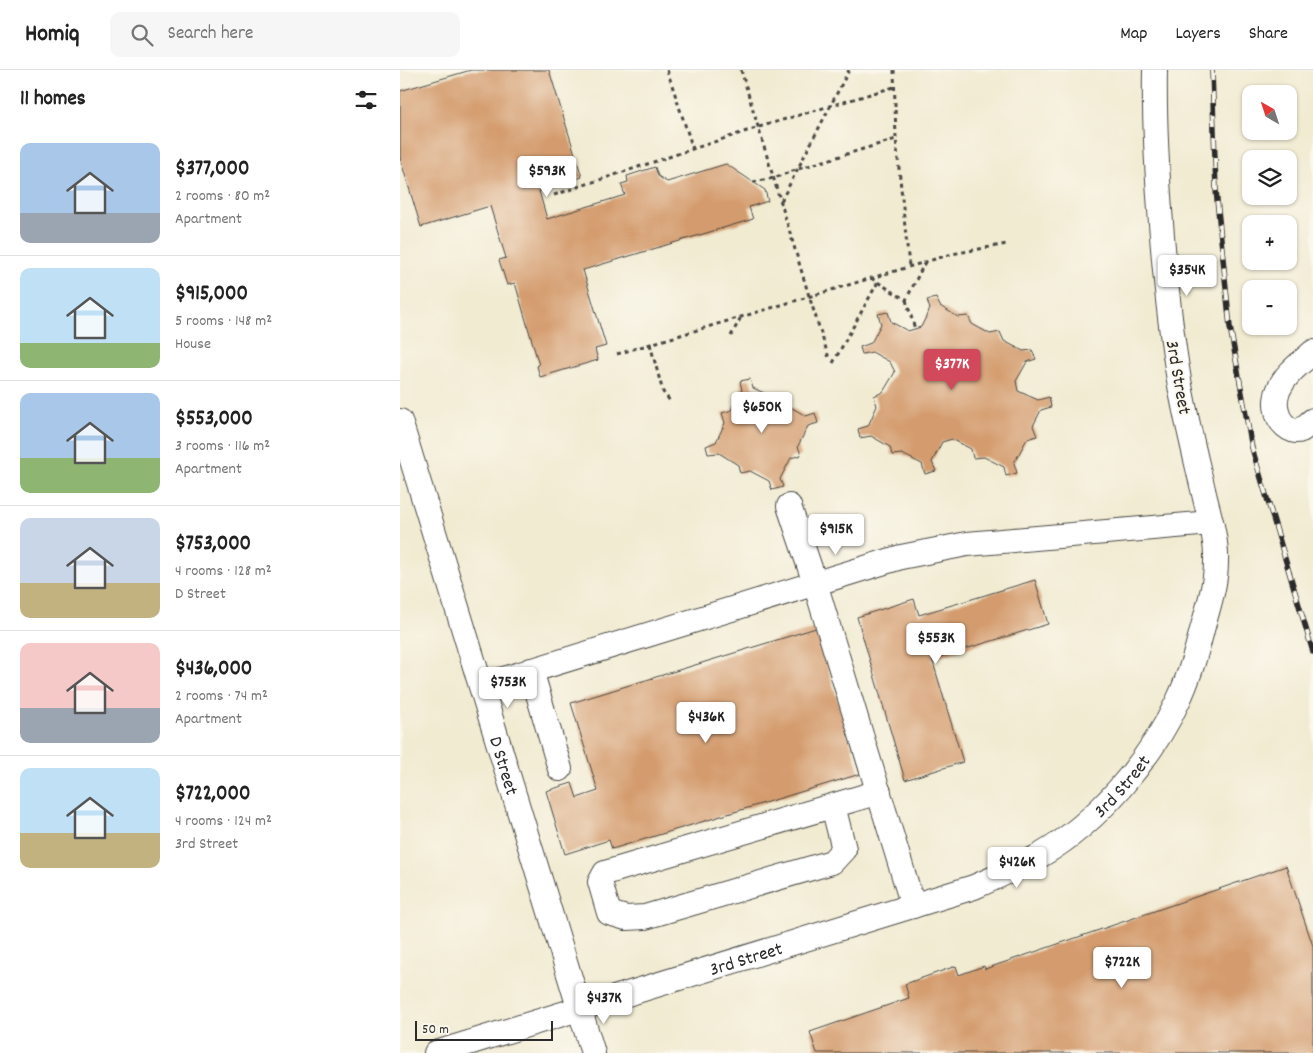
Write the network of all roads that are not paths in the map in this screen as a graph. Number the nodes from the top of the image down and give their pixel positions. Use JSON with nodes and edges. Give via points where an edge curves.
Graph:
{"nodes":[{"id":1,"x":1155,"y":70,"type":"edge"},
{"id":2,"x":1313,"y":352,"type":"edge"},
{"id":3,"x":1313,"y":420,"type":"edge"},
{"id":4,"x":400,"y":421,"type":"edge"},
{"id":5,"x":788,"y":506,"type":"dead end"},
{"id":6,"x":1211,"y":524,"type":"junction"},
{"id":7,"x":815,"y":583,"type":"junction"},
{"id":8,"x":531,"y":670,"type":"junction"},
{"id":9,"x":480,"y":686,"type":"junction"},
{"id":10,"x":560,"y":769,"type":"dead end"},
{"id":11,"x":879,"y":792,"type":"junction"},
{"id":12,"x":833,"y":806,"type":"junction"},
{"id":13,"x":913,"y":906,"type":"junction"},
{"id":14,"x":579,"y":1009,"type":"junction"},
{"id":15,"x":436,"y":1053,"type":"edge"},
{"id":16,"x":592,"y":1053,"type":"edge"}],
"edges":[{"from":1,"to":6,"type":"street","name":"3rd Street","via":[[1157,172],[1170,315],[1179,380]]},
{"from":2,"to":3,"type":"street","via":[[1284,378],[1276,401],[1277,413],[1293,431],[1300,431]]},
{"from":4,"to":9,"type":"street","name":"D Street"},
{"from":5,"to":7,"type":"street"},
{"from":6,"to":7,"type":"street","via":[[967,544],[902,557]]},
{"from":6,"to":13,"type":"street","name":"3rd Street","via":[[1216,562],[1213,588],[1194,661],[1164,728],[1124,783],[1098,811],[1043,854],[974,887]]},
{"from":7,"to":8,"type":"street"},
{"from":7,"to":11,"type":"street"},
{"from":8,"to":9,"type":"street"},
{"from":8,"to":10,"type":"street"},
{"from":9,"to":14,"type":"street","name":"D Street"},
{"from":11,"to":12,"type":"street"},
{"from":11,"to":13,"type":"street"},
{"from":12,"to":12,"type":"street","via":[[605,873],[600,882],[609,913],[626,918],[644,918],[832,862],[844,850]]},
{"from":13,"to":14,"type":"street","name":"3rd Street"},
{"from":14,"to":15,"type":"street","name":"3rd Street"},
{"from":14,"to":16,"type":"street","name":"D Street"}]}
